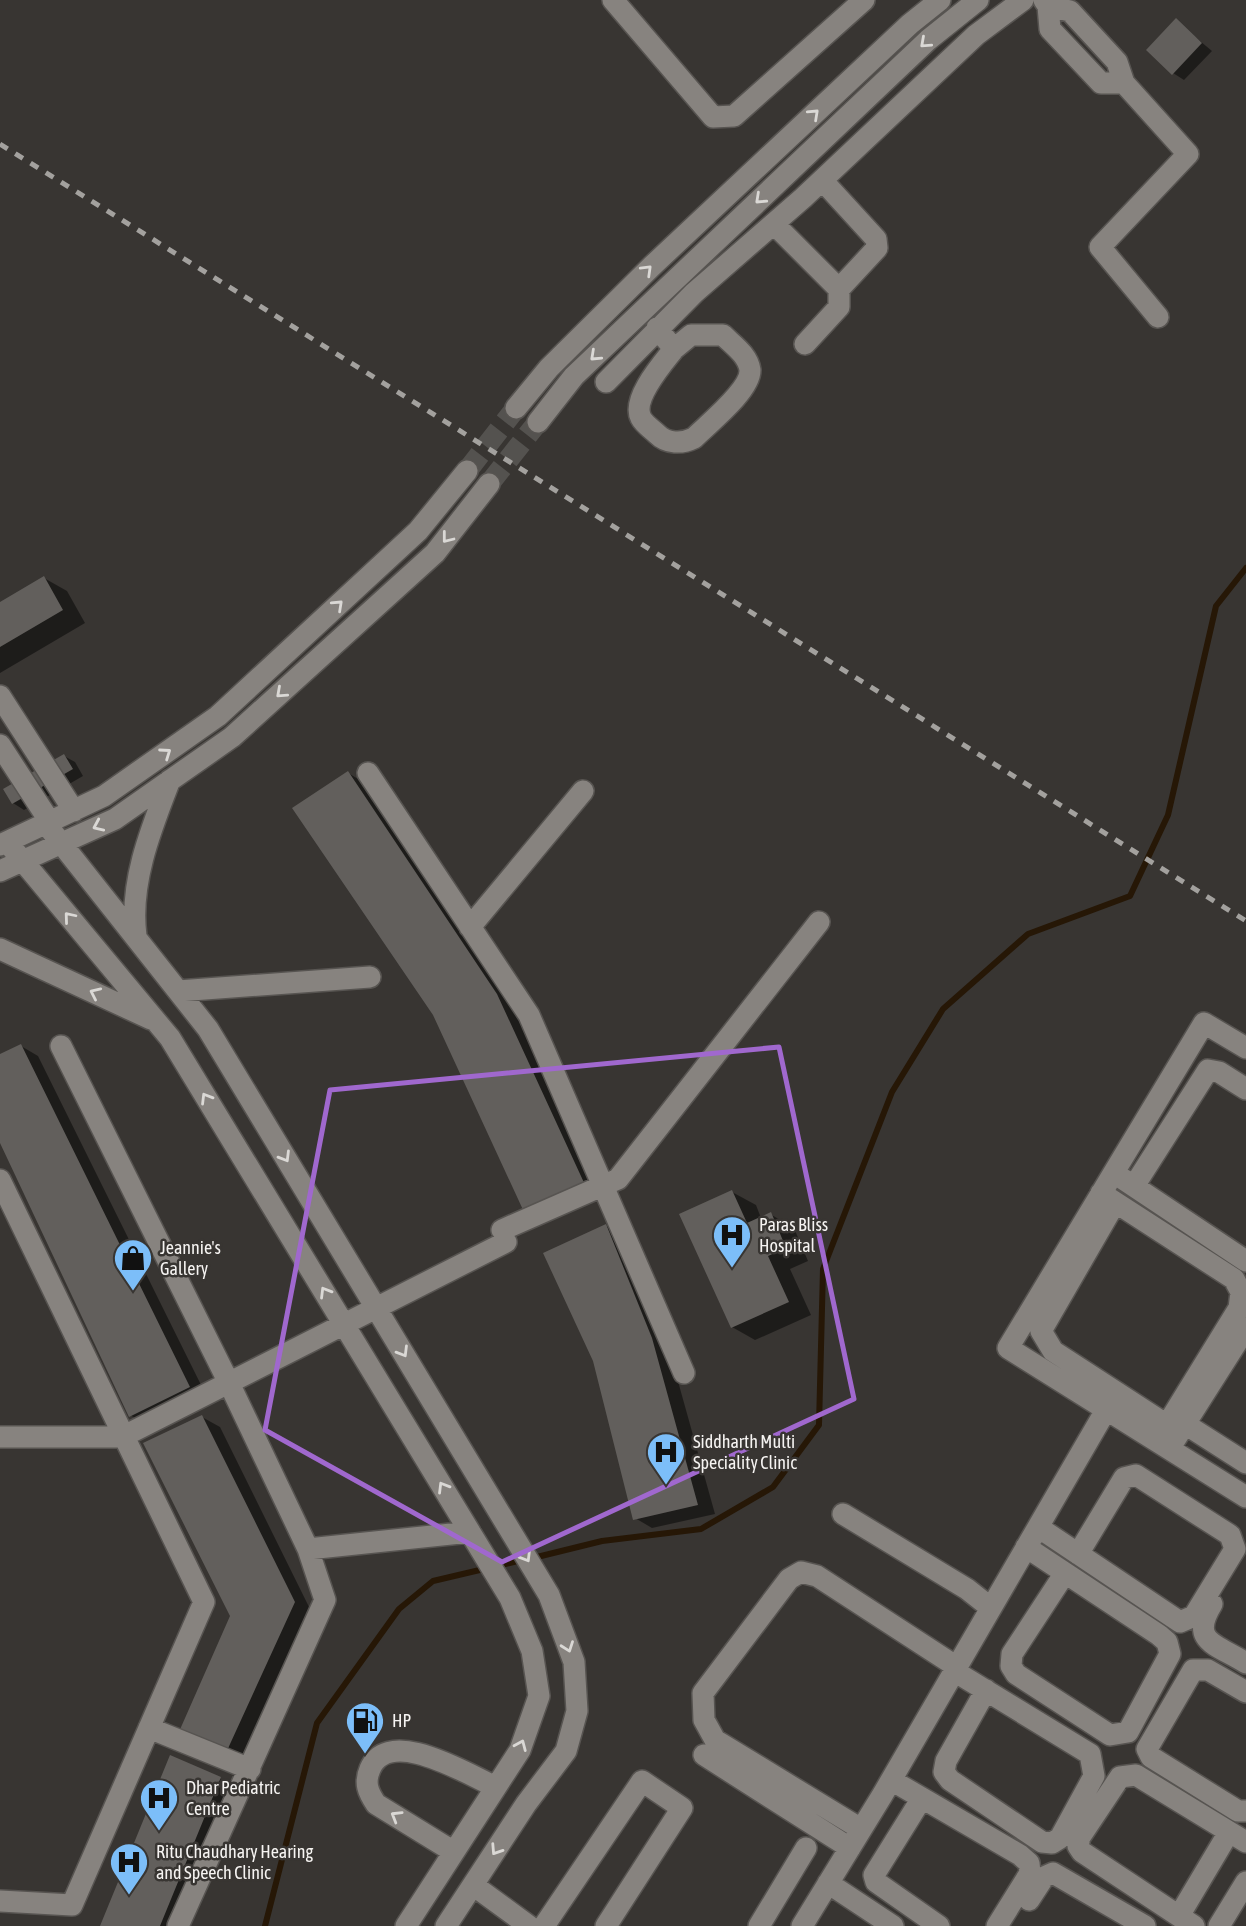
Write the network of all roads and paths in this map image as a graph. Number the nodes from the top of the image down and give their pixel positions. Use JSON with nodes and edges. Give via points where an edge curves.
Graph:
{"nodes":[{"id":1,"x":613,"y":0,"type":"edge"},
{"id":2,"x":864,"y":0,"type":"edge"},
{"id":3,"x":978,"y":0,"type":"edge"},
{"id":4,"x":1023,"y":0,"type":"edge"},
{"id":5,"x":934,"y":3,"type":"edge"},
{"id":6,"x":1046,"y":3,"type":"edge"},
{"id":7,"x":822,"y":180,"type":"junction"},
{"id":8,"x":774,"y":224,"type":"junction"},
{"id":9,"x":839,"y":289,"type":"junction"},
{"id":10,"x":1158,"y":317,"type":"dead end"},
{"id":11,"x":657,"y":328,"type":"junction"},
{"id":12,"x":805,"y":345,"type":"dead end"},
{"id":13,"x":674,"y":349,"type":"junction"},
{"id":14,"x":606,"y":382,"type":"dead end"},
{"id":15,"x":516,"y":408,"type":"tunnel mouth"},
{"id":16,"x":538,"y":422,"type":"tunnel mouth"},
{"id":17,"x":467,"y":471,"type":"tunnel mouth"},
{"id":18,"x":489,"y":484,"type":"tunnel mouth"},
{"id":19,"x":0,"y":696,"type":"edge"},
{"id":20,"x":0,"y":745,"type":"edge"},
{"id":21,"x":368,"y":773,"type":"dead end"},
{"id":22,"x":170,"y":780,"type":"junction"},
{"id":23,"x":583,"y":791,"type":"dead end"},
{"id":24,"x":74,"y":811,"type":"junction"},
{"id":25,"x":48,"y":823,"type":"junction"},
{"id":26,"x":61,"y":843,"type":"junction"},
{"id":27,"x":3,"y":844,"type":"edge"},
{"id":28,"x":22,"y":860,"type":"junction"},
{"id":29,"x":0,"y":871,"type":"edge"},
{"id":30,"x":818,"y":922,"type":"dead end"},
{"id":31,"x":470,"y":927,"type":"junction"},
{"id":32,"x":136,"y":939,"type":"junction"},
{"id":33,"x":0,"y":949,"type":"edge"},
{"id":34,"x":370,"y":977,"type":"dead end"},
{"id":35,"x":178,"y":991,"type":"junction"},
{"id":36,"x":156,"y":1022,"type":"junction"},
{"id":37,"x":61,"y":1046,"type":"dead end"},
{"id":38,"x":1246,"y":1048,"type":"edge"},
{"id":39,"x":1246,"y":1089,"type":"edge"},
{"id":40,"x":1114,"y":1173,"type":"junction"},
{"id":41,"x":0,"y":1180,"type":"edge"},
{"id":42,"x":604,"y":1186,"type":"junction"},
{"id":43,"x":1134,"y":1186,"type":"junction"},
{"id":44,"x":1108,"y":1198,"type":"junction"},
{"id":45,"x":1246,"y":1261,"type":"edge"},
{"id":46,"x":376,"y":1309,"type":"junction"},
{"id":47,"x":344,"y":1325,"type":"junction"},
{"id":48,"x":1246,"y":1328,"type":"edge"},
{"id":49,"x":684,"y":1373,"type":"dead end"},
{"id":50,"x":229,"y":1383,"type":"junction"},
{"id":51,"x":1106,"y":1410,"type":"junction"},
{"id":52,"x":1169,"y":1435,"type":"junction"},
{"id":53,"x":0,"y":1437,"type":"edge"},
{"id":54,"x":122,"y":1437,"type":"junction"},
{"id":55,"x":1246,"y":1462,"type":"edge"},
{"id":56,"x":1246,"y":1497,"type":"edge"},
{"id":57,"x":843,"y":1514,"type":"dead end"},
{"id":58,"x":1038,"y":1527,"type":"junction"},
{"id":59,"x":474,"y":1539,"type":"junction"},
{"id":60,"x":1026,"y":1547,"type":"junction"},
{"id":61,"x":1246,"y":1547,"type":"edge"},
{"id":62,"x":308,"y":1549,"type":"junction"},
{"id":63,"x":1077,"y":1554,"type":"junction"},
{"id":64,"x":1065,"y":1573,"type":"junction"},
{"id":65,"x":991,"y":1608,"type":"junction"},
{"id":66,"x":1246,"y":1663,"type":"edge"},
{"id":67,"x":956,"y":1669,"type":"junction"},
{"id":68,"x":986,"y":1690,"type":"junction"},
{"id":69,"x":1246,"y":1692,"type":"edge"},
{"id":70,"x":149,"y":1728,"type":"junction"},
{"id":71,"x":704,"y":1755,"type":"dead end"},
{"id":72,"x":250,"y":1769,"type":"junction"},
{"id":73,"x":891,"y":1780,"type":"junction"},
{"id":74,"x":496,"y":1787,"type":"junction"},
{"id":75,"x":922,"y":1798,"type":"junction"},
{"id":76,"x":1246,"y":1811,"type":"edge"},
{"id":77,"x":861,"y":1829,"type":"junction"},
{"id":78,"x":1238,"y":1837,"type":"edge"},
{"id":79,"x":806,"y":1848,"type":"dead end"},
{"id":80,"x":850,"y":1848,"type":"junction"},
{"id":81,"x":454,"y":1852,"type":"junction"},
{"id":82,"x":1246,"y":1882,"type":"edge"},
{"id":83,"x":828,"y":1883,"type":"junction"},
{"id":84,"x":473,"y":1885,"type":"junction"},
{"id":85,"x":776,"y":1897,"type":"junction"},
{"id":86,"x":0,"y":1901,"type":"edge"},
{"id":87,"x":804,"y":1921,"type":"edge"},
{"id":88,"x":1187,"y":1921,"type":"edge"},
{"id":89,"x":178,"y":1926,"type":"edge"},
{"id":90,"x":406,"y":1926,"type":"edge"},
{"id":91,"x":446,"y":1926,"type":"edge"},
{"id":92,"x":529,"y":1926,"type":"edge"},
{"id":93,"x":544,"y":1926,"type":"edge"},
{"id":94,"x":606,"y":1926,"type":"edge"},
{"id":95,"x":759,"y":1926,"type":"edge"},
{"id":96,"x":893,"y":1926,"type":"edge"},
{"id":97,"x":939,"y":1926,"type":"edge"},
{"id":98,"x":997,"y":1926,"type":"edge"},
{"id":99,"x":1013,"y":1926,"type":"edge"},
{"id":100,"x":1145,"y":1926,"type":"edge"},
{"id":101,"x":1219,"y":1926,"type":"edge"}],
"edges":[{"from":1,"to":2,"type":"street","via":[[713,117],[734,116]]},
{"from":3,"to":16,"type":"street","one_way":true,"via":[[928,40],[583,367]]},
{"from":4,"to":7,"type":"street","via":[[976,35]]},
{"from":15,"to":5,"type":"street","one_way":true,"via":[[549,368],[652,266]]},
{"from":6,"to":10,"type":"street","via":[[1050,29],[1101,83],[1124,83],[1188,153],[1100,247]]},
{"from":7,"to":8,"type":"street"},
{"from":7,"to":9,"type":"street","via":[[876,239],[877,248]]},
{"from":8,"to":9,"type":"street"},
{"from":8,"to":11,"type":"street"},
{"from":9,"to":12,"type":"street","via":[[839,307]]},
{"from":11,"to":13,"type":"street"},
{"from":11,"to":14,"type":"street"},
{"from":13,"to":13,"type":"street","via":[[691,335],[723,335],[744,355],[750,371],[745,387],[694,438],[676,443],[662,439],[641,419],[640,410],[650,382]]},
{"from":24,"to":17,"type":"street","one_way":true,"via":[[104,796],[218,716],[418,531]]},
{"from":18,"to":22,"type":"street","one_way":true,"via":[[435,553],[232,737]]},
{"from":19,"to":24,"type":"street"},
{"from":20,"to":25,"type":"street"},
{"from":21,"to":31,"type":"street"},
{"from":22,"to":26,"type":"street","one_way":true,"via":[[115,818]]},
{"from":22,"to":32,"type":"street","via":[[138,880],[133,912]]},
{"from":23,"to":31,"type":"street"},
{"from":24,"to":25,"type":"street"},
{"from":25,"to":26,"type":"street"},
{"from":25,"to":27,"type":"street"},
{"from":26,"to":28,"type":"street"},
{"from":26,"to":32,"type":"street"},
{"from":27,"to":28,"type":"street"},
{"from":28,"to":29,"type":"street"},
{"from":36,"to":28,"type":"street","one_way":true},
{"from":30,"to":42,"type":"street","via":[[618,1179]]},
{"from":31,"to":42,"type":"street","via":[[529,1015]]},
{"from":32,"to":35,"type":"street"},
{"from":36,"to":33,"type":"street","one_way":true},
{"from":34,"to":35,"type":"street"},
{"from":35,"to":46,"type":"street","one_way":true,"via":[[208,1029]]},
{"from":47,"to":36,"type":"street","one_way":true},
{"from":37,"to":50,"type":"street"},
{"from":38,"to":40,"type":"street","via":[[1204,1023]]},
{"from":39,"to":43,"type":"street","via":[[1209,1070]]},
{"from":40,"to":43,"type":"street"},
{"from":40,"to":44,"type":"street"},
{"from":41,"to":54,"type":"street"},
{"from":42,"to":46,"type":"street"},
{"from":42,"to":49,"type":"street"},
{"from":43,"to":45,"type":"street"},
{"from":44,"to":51,"type":"street","via":[[1008,1348]]},
{"from":44,"to":52,"type":"street","via":[[1041,1331],[1053,1351]]},
{"from":44,"to":52,"type":"street","via":[[1234,1279],[1241,1292],[1239,1308]]},
{"from":46,"to":47,"type":"street"},
{"from":46,"to":84,"type":"street","one_way":true,"via":[[542,1584],[574,1662],[577,1711],[566,1751]]},
{"from":47,"to":50,"type":"street"},
{"from":59,"to":47,"type":"street","one_way":true},
{"from":48,"to":52,"type":"street"},
{"from":50,"to":54,"type":"street"},
{"from":50,"to":62,"type":"street"},
{"from":51,"to":52,"type":"street"},
{"from":51,"to":58,"type":"street"},
{"from":52,"to":55,"type":"street"},
{"from":52,"to":56,"type":"street"},
{"from":53,"to":54,"type":"street"},
{"from":54,"to":70,"type":"street","via":[[204,1602]]},
{"from":57,"to":65,"type":"street"},
{"from":58,"to":60,"type":"street"},
{"from":58,"to":63,"type":"street"},
{"from":59,"to":62,"type":"street"},
{"from":74,"to":59,"type":"street","one_way":true,"via":[[520,1750],[539,1696],[532,1651],[510,1598]]},
{"from":60,"to":64,"type":"street"},
{"from":60,"to":65,"type":"street"},
{"from":61,"to":66,"type":"street","via":[[1201,1622],[1201,1631]]},
{"from":62,"to":72,"type":"street","via":[[325,1600]]},
{"from":63,"to":63,"type":"street","via":[[1180,1622],[1194,1616],[1236,1549],[1230,1535],[1136,1475],[1124,1478]]},
{"from":64,"to":64,"type":"street","via":[[1167,1642],[1170,1654],[1128,1732],[1119,1736],[1110,1735],[1011,1667],[1012,1654]]},
{"from":65,"to":67,"type":"street"},
{"from":67,"to":68,"type":"street"},
{"from":67,"to":73,"type":"street"},
{"from":67,"to":77,"type":"street","via":[[817,1576],[801,1573],[789,1579],[703,1693],[704,1720],[715,1740]]},
{"from":68,"to":68,"type":"street","via":[[1090,1754],[1094,1776],[1060,1838],[1052,1843],[1042,1842],[944,1772]]},
{"from":69,"to":76,"type":"street","via":[[1208,1670],[1193,1670],[1147,1749],[1151,1757],[1238,1811]]},
{"from":70,"to":72,"type":"street"},
{"from":70,"to":86,"type":"street","via":[[72,1905]]},
{"from":71,"to":80,"type":"street"},
{"from":72,"to":89,"type":"street"},
{"from":73,"to":75,"type":"street"},
{"from":73,"to":77,"type":"street"},
{"from":74,"to":81,"type":"street"},
{"from":81,"to":74,"type":"street","one_way":true,"via":[[376,1804],[366,1778],[372,1762],[385,1751],[408,1749]]},
{"from":75,"to":97,"type":"street","via":[[874,1875]]},
{"from":75,"to":98,"type":"street","via":[[1028,1863],[1030,1873]]},
{"from":77,"to":80,"type":"street"},
{"from":78,"to":88,"type":"street"},
{"from":78,"to":88,"type":"street","via":[[1136,1775],[1127,1774],[1120,1777],[1080,1837],[1082,1852]]},
{"from":79,"to":85,"type":"street"},
{"from":80,"to":83,"type":"street"},
{"from":81,"to":90,"type":"street"},
{"from":82,"to":101,"type":"street"},
{"from":83,"to":87,"type":"street"},
{"from":83,"to":96,"type":"street"},
{"from":84,"to":91,"type":"street"},
{"from":84,"to":92,"type":"street"},
{"from":85,"to":87,"type":"street"},
{"from":85,"to":95,"type":"street"},
{"from":93,"to":94,"type":"street","via":[[642,1781],[682,1808]]},
{"from":99,"to":100,"type":"street","via":[[1050,1873]]}]}
